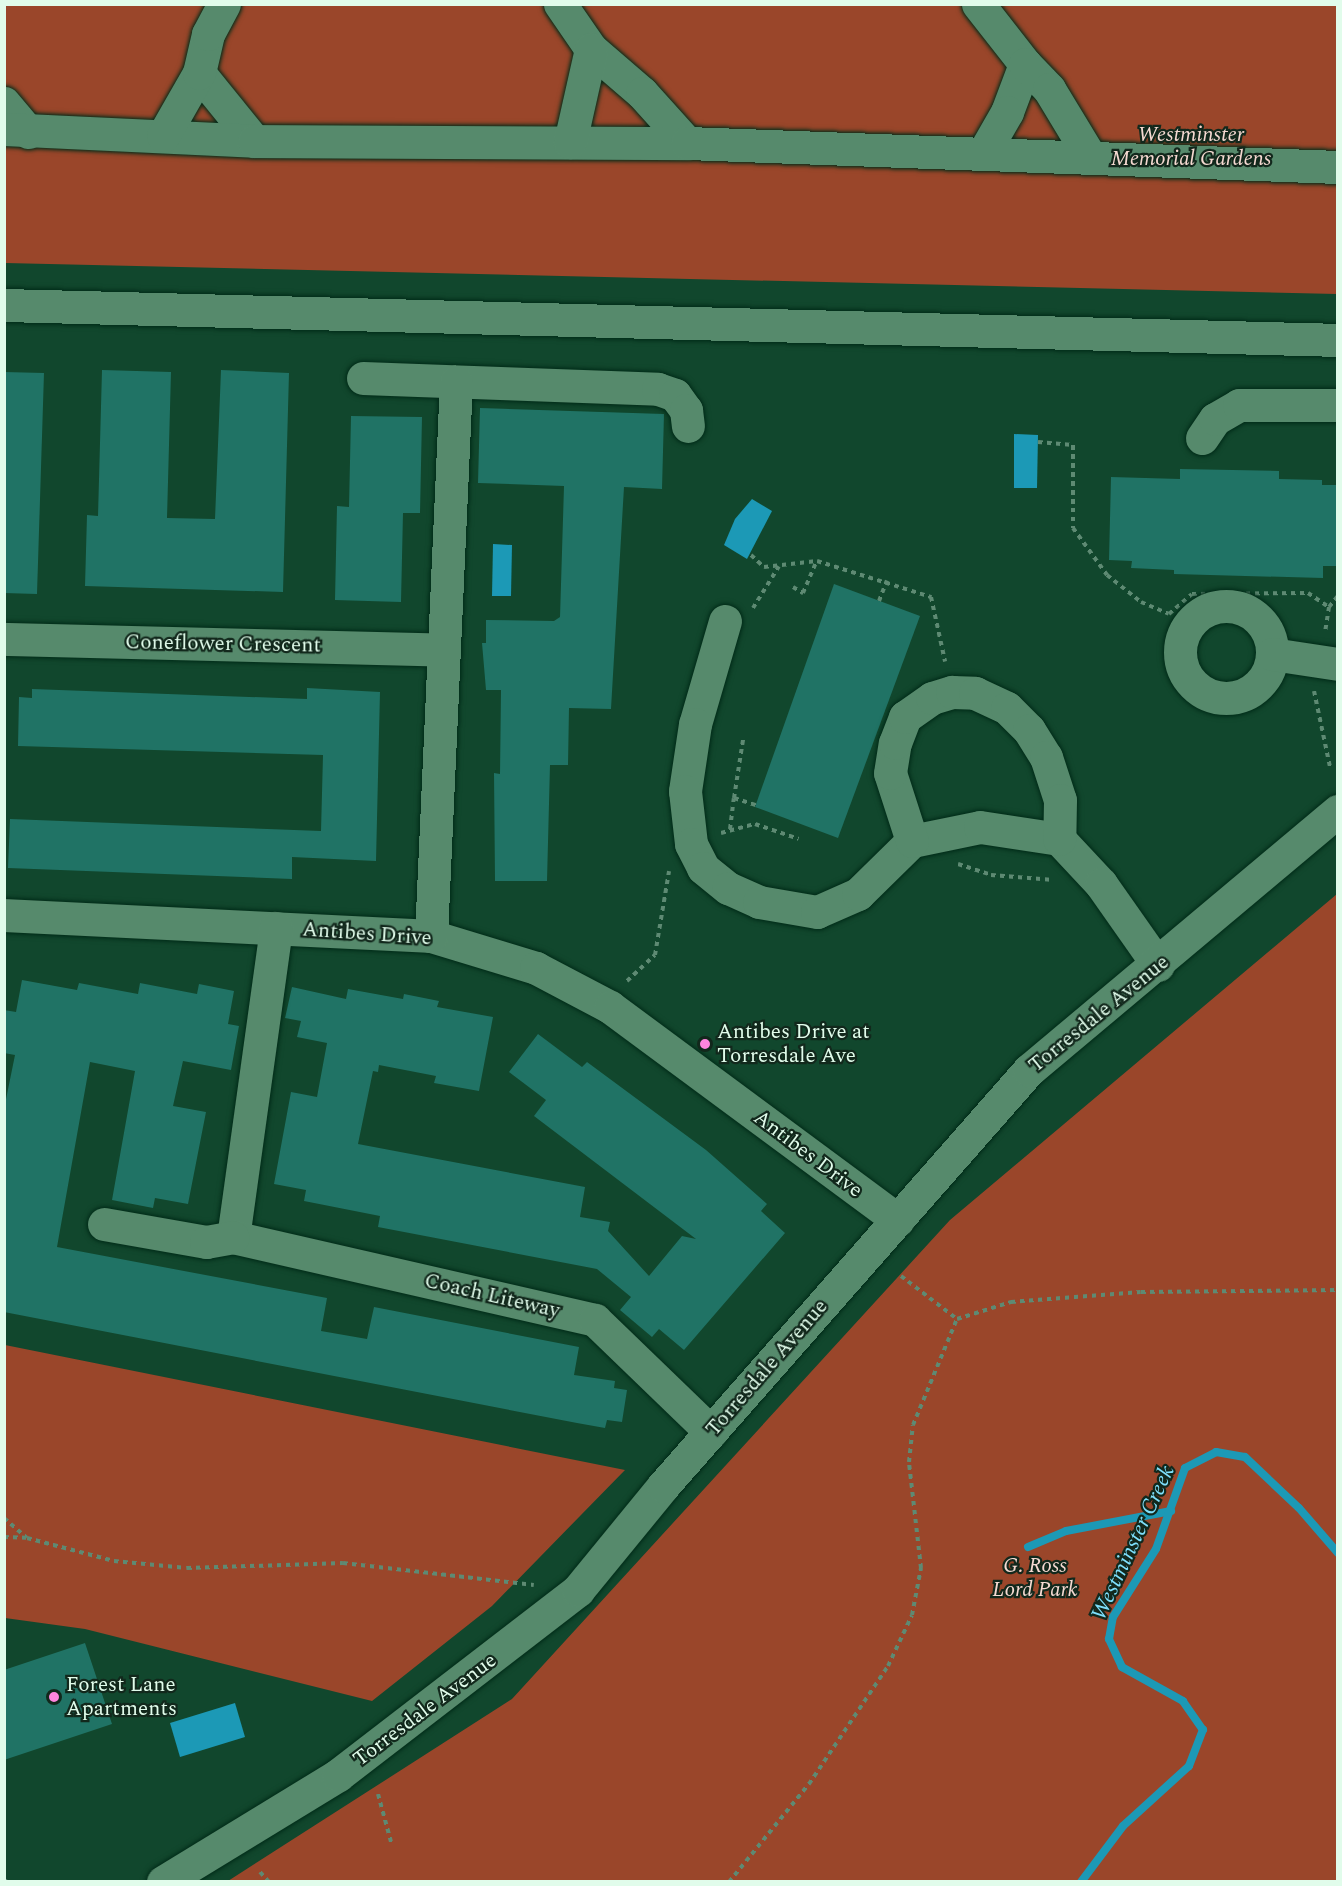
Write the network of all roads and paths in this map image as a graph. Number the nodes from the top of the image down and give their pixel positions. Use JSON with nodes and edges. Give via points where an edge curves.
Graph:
{"nodes":[{"id":1,"x":224,"y":4,"type":"edge"},
{"id":2,"x":560,"y":4,"type":"edge"},
{"id":3,"x":978,"y":4,"type":"edge"},
{"id":4,"x":591,"y":49,"type":"junction"},
{"id":5,"x":1025,"y":64,"type":"junction"},
{"id":6,"x":199,"y":73,"type":"junction"},
{"id":7,"x":4,"y":103,"type":"edge"},
{"id":8,"x":16,"y":131,"type":"edge"},
{"id":9,"x":163,"y":136,"type":"junction"},
{"id":10,"x":254,"y":141,"type":"junction"},
{"id":11,"x":570,"y":142,"type":"junction"},
{"id":12,"x":687,"y":143,"type":"junction"},
{"id":13,"x":984,"y":152,"type":"junction"},
{"id":14,"x":1089,"y":155,"type":"junction"},
{"id":15,"x":1338,"y":167,"type":"edge"},
{"id":16,"x":4,"y":305,"type":"edge"},
{"id":17,"x":1338,"y":340,"type":"edge"},
{"id":18,"x":363,"y":378,"type":"dead end"},
{"id":19,"x":456,"y":381,"type":"junction"},
{"id":20,"x":1338,"y":405,"type":"edge"},
{"id":21,"x":688,"y":426,"type":"dead end"},
{"id":22,"x":1202,"y":438,"type":"dead end"},
{"id":23,"x":1038,"y":442,"type":"dead end"},
{"id":24,"x":751,"y":555,"type":"dead end"},
{"id":25,"x":817,"y":561,"type":"junction"},
{"id":26,"x":887,"y":580,"type":"junction"},
{"id":27,"x":793,"y":587,"type":"dead end"},
{"id":28,"x":1338,"y":596,"type":"edge"},
{"id":29,"x":879,"y":601,"type":"dead end"},
{"id":30,"x":1329,"y":608,"type":"junction"},
{"id":31,"x":724,"y":621,"type":"dead end"},
{"id":32,"x":4,"y":639,"type":"edge"},
{"id":33,"x":442,"y":650,"type":"junction"},
{"id":34,"x":1272,"y":654,"type":"dead end"},
{"id":35,"x":1328,"y":662,"type":"edge"},
{"id":36,"x":944,"y":664,"type":"dead end"},
{"id":37,"x":743,"y":740,"type":"dead end"},
{"id":38,"x":1330,"y":767,"type":"dead end"},
{"id":39,"x":734,"y":798,"type":"junction"},
{"id":40,"x":756,"y":805,"type":"dead end"},
{"id":41,"x":1338,"y":811,"type":"edge"},
{"id":42,"x":730,"y":829,"type":"junction"},
{"id":43,"x":799,"y":838,"type":"dead end"},
{"id":44,"x":923,"y":839,"type":"junction"},
{"id":45,"x":1059,"y":840,"type":"junction"},
{"id":46,"x":691,"y":844,"type":"junction"},
{"id":47,"x":1101,"y":884,"type":"junction"},
{"id":48,"x":4,"y":915,"type":"edge"},
{"id":49,"x":276,"y":928,"type":"junction"},
{"id":50,"x":431,"y":936,"type":"junction"},
{"id":51,"x":1158,"y":966,"type":"junction"},
{"id":52,"x":610,"y":1007,"type":"junction"},
{"id":53,"x":898,"y":1220,"type":"junction"},
{"id":54,"x":104,"y":1224,"type":"dead end"},
{"id":55,"x":233,"y":1237,"type":"junction"},
{"id":56,"x":901,"y":1276,"type":"dead end"},
{"id":57,"x":1338,"y":1290,"type":"edge"},
{"id":58,"x":957,"y":1319,"type":"junction"},
{"id":59,"x":711,"y":1432,"type":"junction"},
{"id":60,"x":4,"y":1518,"type":"edge"},
{"id":61,"x":4,"y":1537,"type":"edge"},
{"id":62,"x":27,"y":1538,"type":"junction"},
{"id":63,"x":534,"y":1585,"type":"dead end"},
{"id":64,"x":378,"y":1794,"type":"dead end"},
{"id":65,"x":391,"y":1842,"type":"dead end"},
{"id":66,"x":260,"y":1872,"type":"dead end"},
{"id":67,"x":164,"y":1881,"type":"edge"},
{"id":68,"x":269,"y":1881,"type":"edge"},
{"id":69,"x":729,"y":1881,"type":"edge"}],
"edges":[{"from":1,"to":6,"type":"street","via":[[208,34]]},
{"from":2,"to":4,"type":"street"},
{"from":3,"to":5,"type":"street"},
{"from":4,"to":11,"type":"street"},
{"from":4,"to":12,"type":"street","via":[[642,93]]},
{"from":5,"to":13,"type":"street","via":[[1007,112]]},
{"from":5,"to":14,"type":"street","via":[[1050,89]]},
{"from":6,"to":9,"type":"street"},
{"from":6,"to":10,"type":"street"},
{"from":7,"to":8,"type":"street"},
{"from":8,"to":9,"type":"street"},
{"from":9,"to":10,"type":"street"},
{"from":10,"to":11,"type":"street"},
{"from":11,"to":12,"type":"street"},
{"from":12,"to":13,"type":"street"},
{"from":13,"to":14,"type":"street"},
{"from":14,"to":15,"type":"street"},
{"from":16,"to":17,"type":"street"},
{"from":18,"to":19,"type":"street"},
{"from":19,"to":21,"type":"street","via":[[658,389],[675,395],[686,410]]},
{"from":19,"to":33,"type":"street","via":[[455,466]]},
{"from":20,"to":22,"type":"street","via":[[1239,405],[1215,419]]},
{"from":23,"to":30,"type":"path","via":[[1072,445],[1073,528],[1107,575],[1141,602],[1168,614],[1192,594],[1308,593]]},
{"from":24,"to":25,"type":"path","via":[[764,567]]},
{"from":25,"to":26,"type":"path"},
{"from":25,"to":27,"type":"path","via":[[803,592]]},
{"from":26,"to":29,"type":"path"},
{"from":26,"to":36,"type":"path","via":[[931,597],[947,656]]},
{"from":28,"to":30,"type":"path"},
{"from":30,"to":35,"type":"path"},
{"from":31,"to":46,"type":"street","via":[[695,724],[686,779]]},
{"from":32,"to":33,"type":"street","name":"Coneflower Crescent"},
{"from":33,"to":50,"type":"street"},
{"from":34,"to":35,"type":"street"},
{"from":35,"to":38,"type":"path","via":[[1312,687]]},
{"from":37,"to":39,"type":"path"},
{"from":39,"to":40,"type":"path"},
{"from":39,"to":42,"type":"path"},
{"from":41,"to":51,"type":"street","name":"Torresdale Avenue"},
{"from":42,"to":43,"type":"path","via":[[755,825]]},
{"from":42,"to":46,"type":"path"},
{"from":44,"to":45,"type":"street","via":[[980,827]]},
{"from":44,"to":45,"type":"street","via":[[890,772],[895,743],[905,717],[932,698],[952,692],[975,693],[1007,708],[1029,730],[1046,757],[1060,800]]},
{"from":44,"to":46,"type":"street","via":[[858,894],[817,912],[759,902],[728,888],[703,868]]},
{"from":44,"to":47,"type":"path","via":[[957,864],[991,875]]},
{"from":45,"to":47,"type":"street"},
{"from":46,"to":52,"type":"path","via":[[673,860],[663,888],[663,927],[655,955],[630,977]]},
{"from":47,"to":51,"type":"street"},
{"from":48,"to":49,"type":"street","name":"Antibes Drive"},
{"from":49,"to":50,"type":"street","name":"Antibes Drive"},
{"from":49,"to":55,"type":"street"},
{"from":50,"to":52,"type":"street","name":"Antibes Drive","via":[[536,968]]},
{"from":51,"to":53,"type":"street","name":"Torresdale Avenue","via":[[1029,1070]]},
{"from":52,"to":53,"type":"street","name":"Antibes Drive"},
{"from":53,"to":59,"type":"street","name":"Torresdale Avenue"},
{"from":54,"to":55,"type":"street","name":"Coach Liteway","via":[[206,1242]]},
{"from":55,"to":59,"type":"street","name":"Coach Liteway","via":[[595,1320]]},
{"from":56,"to":58,"type":"path"},
{"from":57,"to":58,"type":"path","via":[[1106,1295],[1011,1302]]},
{"from":58,"to":69,"type":"path","via":[[913,1425],[909,1462],[921,1568],[912,1615],[888,1666],[809,1784]]},
{"from":59,"to":67,"type":"street","name":"Torresdale Avenue","via":[[578,1590],[530,1631],[338,1775]]},
{"from":60,"to":62,"type":"path"},
{"from":61,"to":62,"type":"path"},
{"from":62,"to":63,"type":"path","via":[[114,1561],[187,1568],[343,1563]]},
{"from":64,"to":65,"type":"path"},
{"from":66,"to":68,"type":"path"}]}
